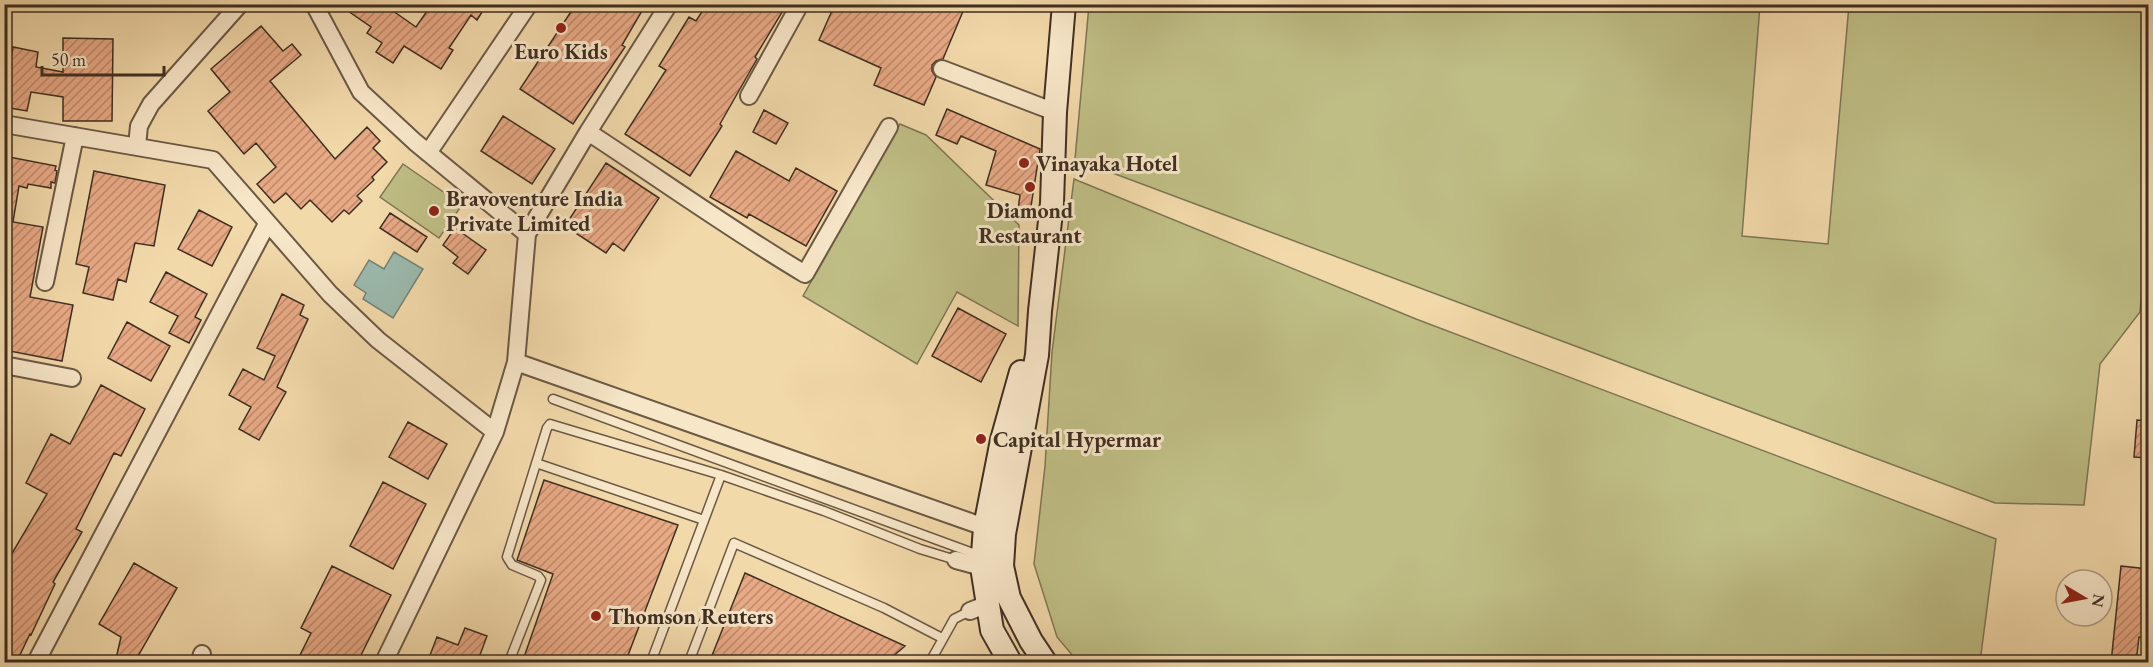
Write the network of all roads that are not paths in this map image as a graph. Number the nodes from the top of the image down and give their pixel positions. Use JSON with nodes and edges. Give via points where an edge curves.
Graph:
{"nodes":[{"id":1,"x":240,"y":4,"type":"edge"},
{"id":2,"x":314,"y":4,"type":"edge"},
{"id":3,"x":529,"y":4,"type":"edge"},
{"id":4,"x":669,"y":4,"type":"edge"},
{"id":5,"x":800,"y":4,"type":"edge"},
{"id":6,"x":1064,"y":4,"type":"edge"},
{"id":7,"x":942,"y":69,"type":"dead end"},
{"id":8,"x":749,"y":96,"type":"dead end"},
{"id":9,"x":1055,"y":112,"type":"junction"},
{"id":10,"x":4,"y":124,"type":"edge"},
{"id":11,"x":889,"y":127,"type":"dead end"},
{"id":12,"x":588,"y":132,"type":"junction"},
{"id":13,"x":75,"y":136,"type":"junction"},
{"id":14,"x":137,"y":146,"type":"junction"},
{"id":15,"x":428,"y":153,"type":"junction"},
{"id":16,"x":267,"y":224,"type":"junction"},
{"id":17,"x":527,"y":234,"type":"junction"},
{"id":18,"x":45,"y":282,"type":"dead end"},
{"id":19,"x":1040,"y":311,"type":"junction"},
{"id":20,"x":516,"y":362,"type":"junction"},
{"id":21,"x":4,"y":365,"type":"edge"},
{"id":22,"x":72,"y":378,"type":"dead end"},
{"id":23,"x":553,"y":399,"type":"dead end"},
{"id":24,"x":495,"y":432,"type":"junction"},
{"id":25,"x":536,"y":464,"type":"junction"},
{"id":26,"x":721,"y":475,"type":"junction"},
{"id":27,"x":704,"y":520,"type":"junction"},
{"id":28,"x":995,"y":531,"type":"junction"},
{"id":29,"x":956,"y":560,"type":"joint"},
{"id":30,"x":992,"y":562,"type":"junction"},
{"id":31,"x":979,"y":608,"type":"junction"},
{"id":32,"x":942,"y":638,"type":"junction"},
{"id":33,"x":36,"y":663,"type":"edge"},
{"id":34,"x":384,"y":663,"type":"edge"},
{"id":35,"x":509,"y":663,"type":"edge"},
{"id":36,"x":651,"y":663,"type":"edge"},
{"id":37,"x":689,"y":663,"type":"edge"},
{"id":38,"x":930,"y":663,"type":"edge"},
{"id":39,"x":1010,"y":663,"type":"edge"},
{"id":40,"x":1045,"y":663,"type":"edge"}],
"edges":[{"from":1,"to":14,"type":"street","via":[[151,104],[139,126]]},
{"from":2,"to":15,"type":"street","via":[[361,92]]},
{"from":3,"to":15,"type":"street"},
{"from":4,"to":12,"type":"street"},
{"from":5,"to":8,"type":"street"},
{"from":6,"to":9,"type":"street"},
{"from":7,"to":9,"type":"street"},
{"from":9,"to":19,"type":"street","via":[[1052,203]]},
{"from":10,"to":13,"type":"street"},
{"from":11,"to":12,"type":"street","via":[[805,274]]},
{"from":12,"to":17,"type":"street"},
{"from":13,"to":14,"type":"street"},
{"from":13,"to":18,"type":"street"},
{"from":14,"to":16,"type":"street","via":[[213,160]]},
{"from":15,"to":17,"type":"street"},
{"from":16,"to":24,"type":"street","via":[[378,340]]},
{"from":16,"to":33,"type":"street"},
{"from":17,"to":20,"type":"street"},
{"from":19,"to":28,"type":"street","via":[[1037,355]]},
{"from":19,"to":28,"type":"street","via":[[1002,440]]},
{"from":20,"to":24,"type":"street"},
{"from":20,"to":28,"type":"street"},
{"from":21,"to":22,"type":"street"},
{"from":23,"to":30,"type":"lane"},
{"from":24,"to":34,"type":"street"},
{"from":25,"to":26,"type":"lane","via":[[550,424]]},
{"from":25,"to":27,"type":"lane"},
{"from":25,"to":35,"type":"lane","via":[[507,557],[512,565],[541,580]]},
{"from":26,"to":27,"type":"lane"},
{"from":26,"to":29,"type":"lane"},
{"from":27,"to":36,"type":"lane"},
{"from":28,"to":30,"type":"street"},
{"from":29,"to":30,"type":"street"},
{"from":30,"to":31,"type":"street"},
{"from":30,"to":40,"type":"street"},
{"from":31,"to":32,"type":"lane","via":[[954,619]]},
{"from":31,"to":39,"type":"street"},
{"from":32,"to":37,"type":"lane","via":[[884,608],[734,543]]},
{"from":32,"to":38,"type":"lane"}]}
